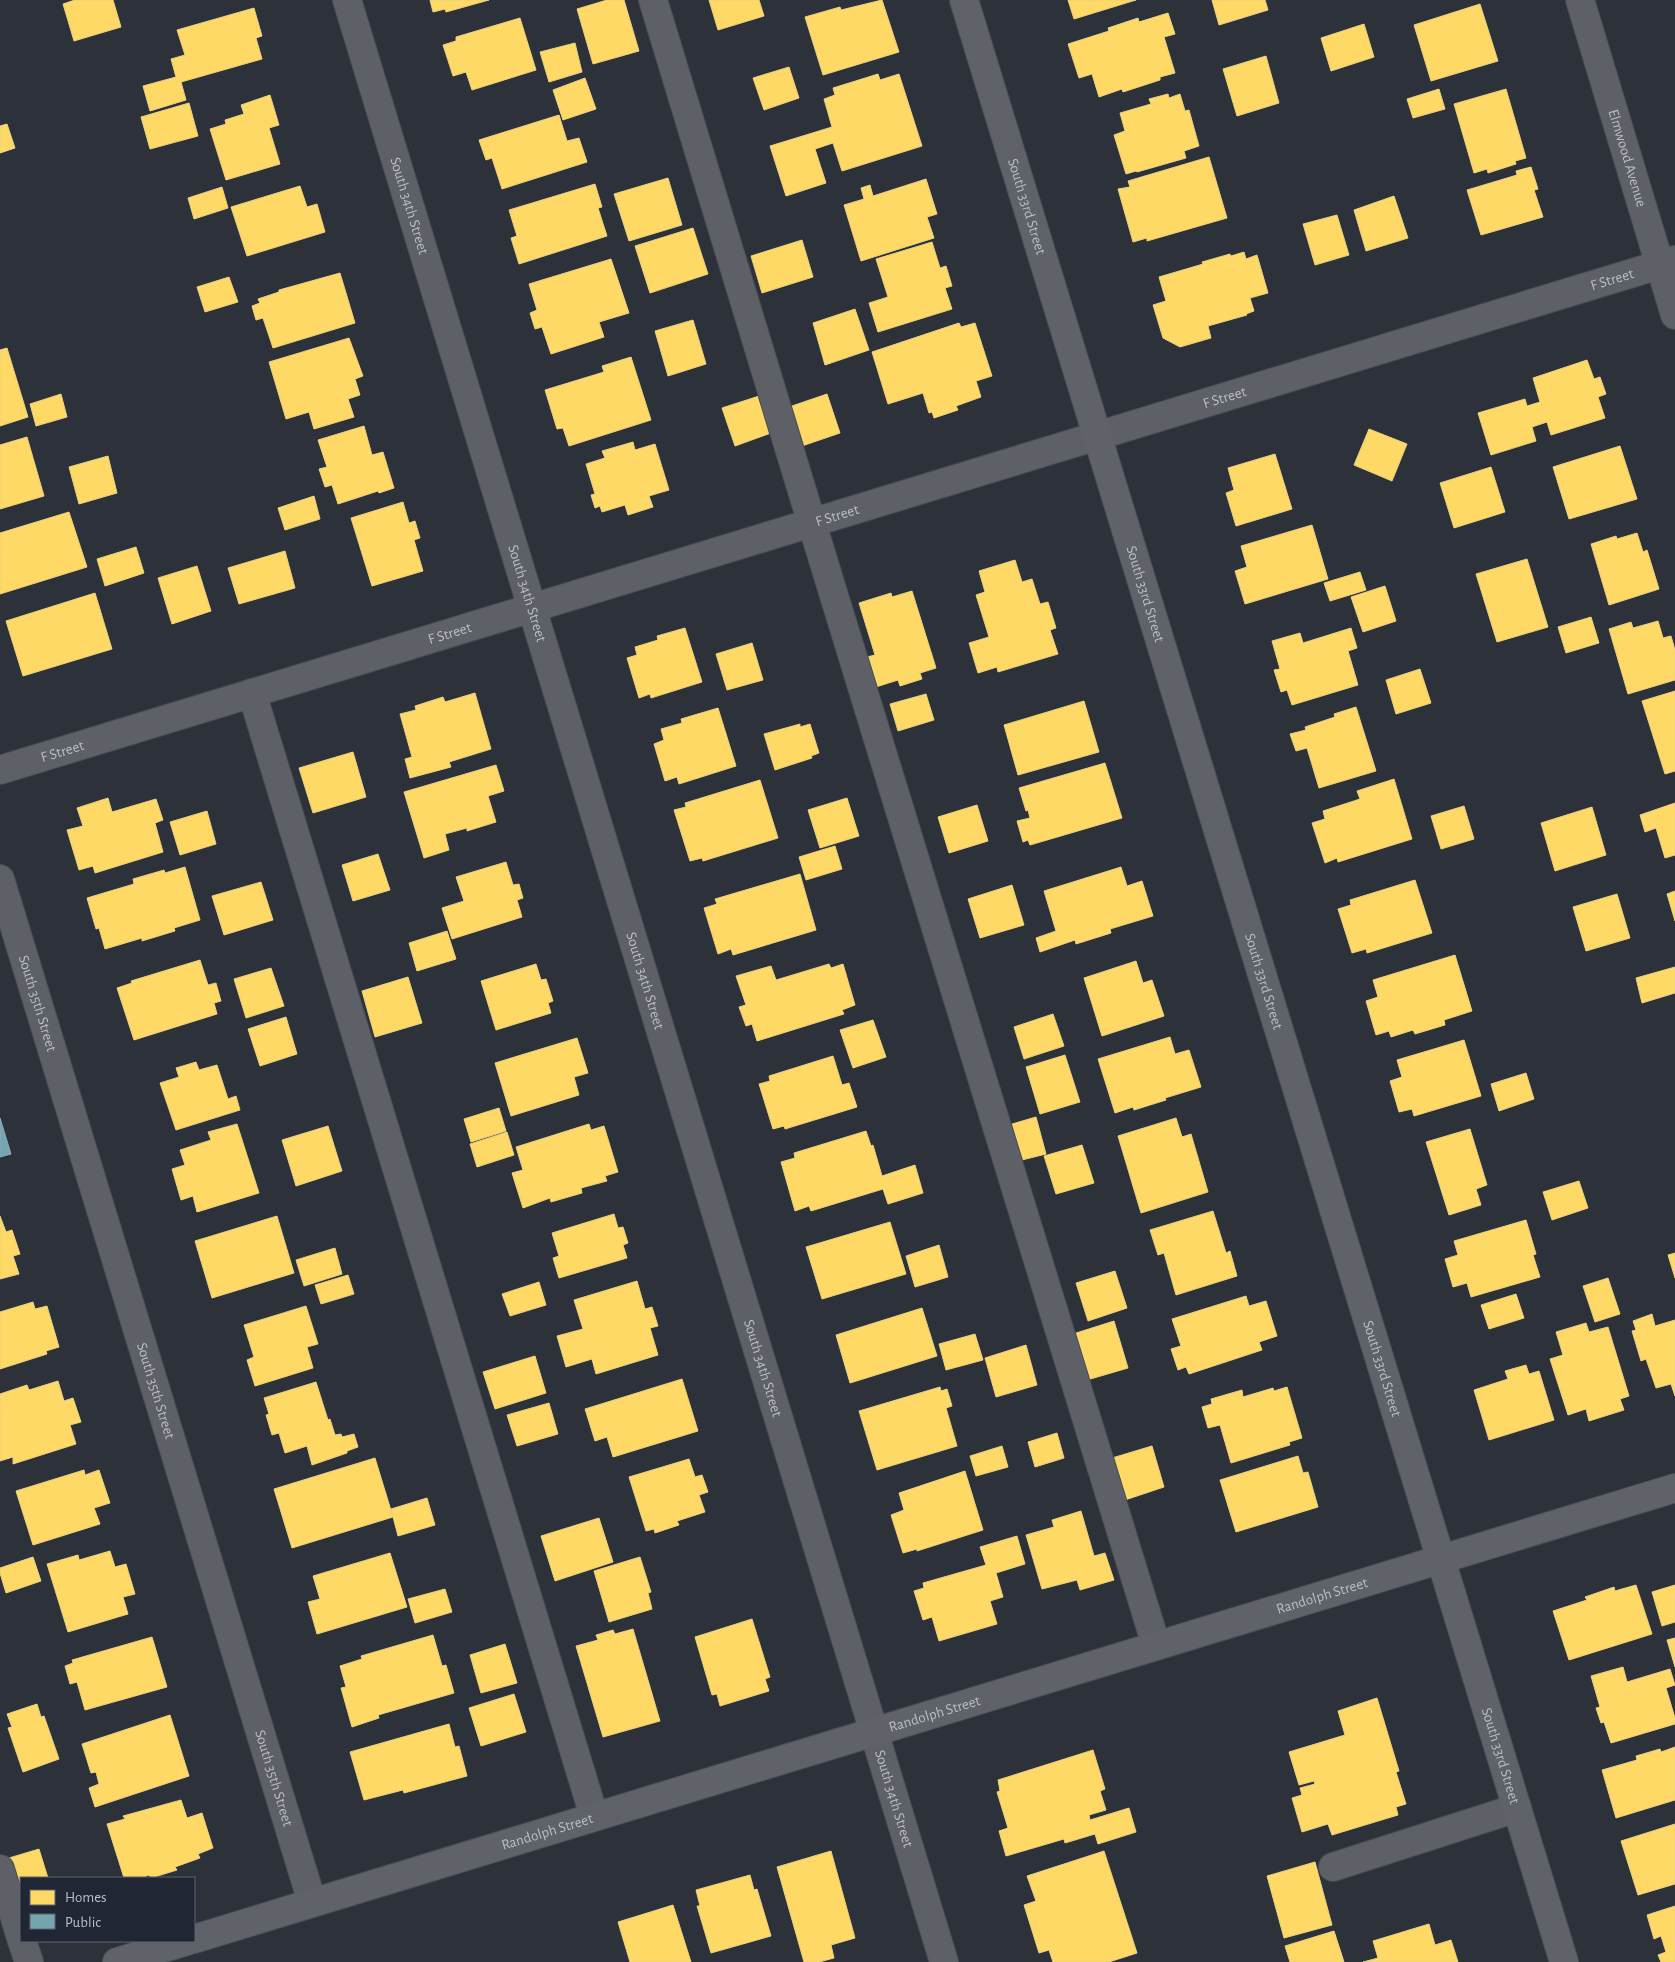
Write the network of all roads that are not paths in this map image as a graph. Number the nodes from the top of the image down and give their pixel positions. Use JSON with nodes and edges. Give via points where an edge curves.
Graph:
{"nodes":[{"id":1,"x":346,"y":0,"type":"edge"},
{"id":2,"x":653,"y":0,"type":"edge"},
{"id":3,"x":964,"y":0,"type":"edge"},
{"id":4,"x":1580,"y":0,"type":"edge"},
{"id":5,"x":1667,"y":263,"type":"edge"},
{"id":6,"x":1675,"y":315,"type":"edge"},
{"id":7,"x":1096,"y":436,"type":"junction"},
{"id":8,"x":811,"y":523,"type":"junction"},
{"id":9,"x":531,"y":607,"type":"junction"},
{"id":10,"x":252,"y":693,"type":"junction"},
{"id":11,"x":0,"y":770,"type":"edge"},
{"id":12,"x":0,"y":879,"type":"edge"},
{"id":13,"x":1675,"y":1488,"type":"edge"},
{"id":14,"x":1440,"y":1558,"type":"junction"},
{"id":15,"x":1156,"y":1645,"type":"junction"},
{"id":16,"x":874,"y":1731,"type":"junction"},
{"id":17,"x":1517,"y":1808,"type":"junction"},
{"id":18,"x":594,"y":1816,"type":"junction"},
{"id":19,"x":1333,"y":1867,"type":"dead end"},
{"id":20,"x":0,"y":1869,"type":"edge"},
{"id":21,"x":312,"y":1902,"type":"junction"},
{"id":22,"x":20,"y":1933,"type":"edge"},
{"id":23,"x":195,"y":1939,"type":"edge"},
{"id":24,"x":23,"y":1942,"type":"edge"},
{"id":25,"x":184,"y":1942,"type":"edge"},
{"id":26,"x":29,"y":1962,"type":"edge"},
{"id":27,"x":117,"y":1962,"type":"edge"},
{"id":28,"x":944,"y":1962,"type":"edge"},
{"id":29,"x":1564,"y":1962,"type":"edge"}],
"edges":[{"from":1,"to":9,"type":"street","name":"South 34th Street"},
{"from":2,"to":8,"type":"street"},
{"from":3,"to":7,"type":"main road","name":"South 33rd Street"},
{"from":4,"to":5,"type":"street","name":"Elmwood Avenue"},
{"from":5,"to":6,"type":"street","name":"Elmwood Avenue"},
{"from":5,"to":7,"type":"street","name":"F Street"},
{"from":7,"to":8,"type":"street","name":"F Street"},
{"from":7,"to":14,"type":"main road","name":"South 33rd Street"},
{"from":8,"to":9,"type":"street","name":"F Street"},
{"from":8,"to":15,"type":"street"},
{"from":9,"to":10,"type":"street","name":"F Street"},
{"from":9,"to":16,"type":"street","name":"South 34th Street"},
{"from":10,"to":11,"type":"street","name":"F Street"},
{"from":10,"to":18,"type":"street"},
{"from":12,"to":21,"type":"street","name":"South 35th Street"},
{"from":13,"to":14,"type":"main road","name":"Randolph Street"},
{"from":14,"to":15,"type":"main road","name":"Randolph Street"},
{"from":14,"to":17,"type":"main road","name":"South 33rd Street"},
{"from":15,"to":16,"type":"main road","name":"Randolph Street"},
{"from":16,"to":18,"type":"main road","name":"Randolph Street"},
{"from":16,"to":28,"type":"street","name":"South 34th Street"},
{"from":17,"to":19,"type":"street"},
{"from":17,"to":29,"type":"main road","name":"South 33rd Street"},
{"from":18,"to":21,"type":"main road","name":"Randolph Street"},
{"from":20,"to":22,"type":"street"},
{"from":21,"to":23,"type":"main road","name":"Randolph Street"},
{"from":24,"to":26,"type":"street"},
{"from":25,"to":27,"type":"main road"}]}
